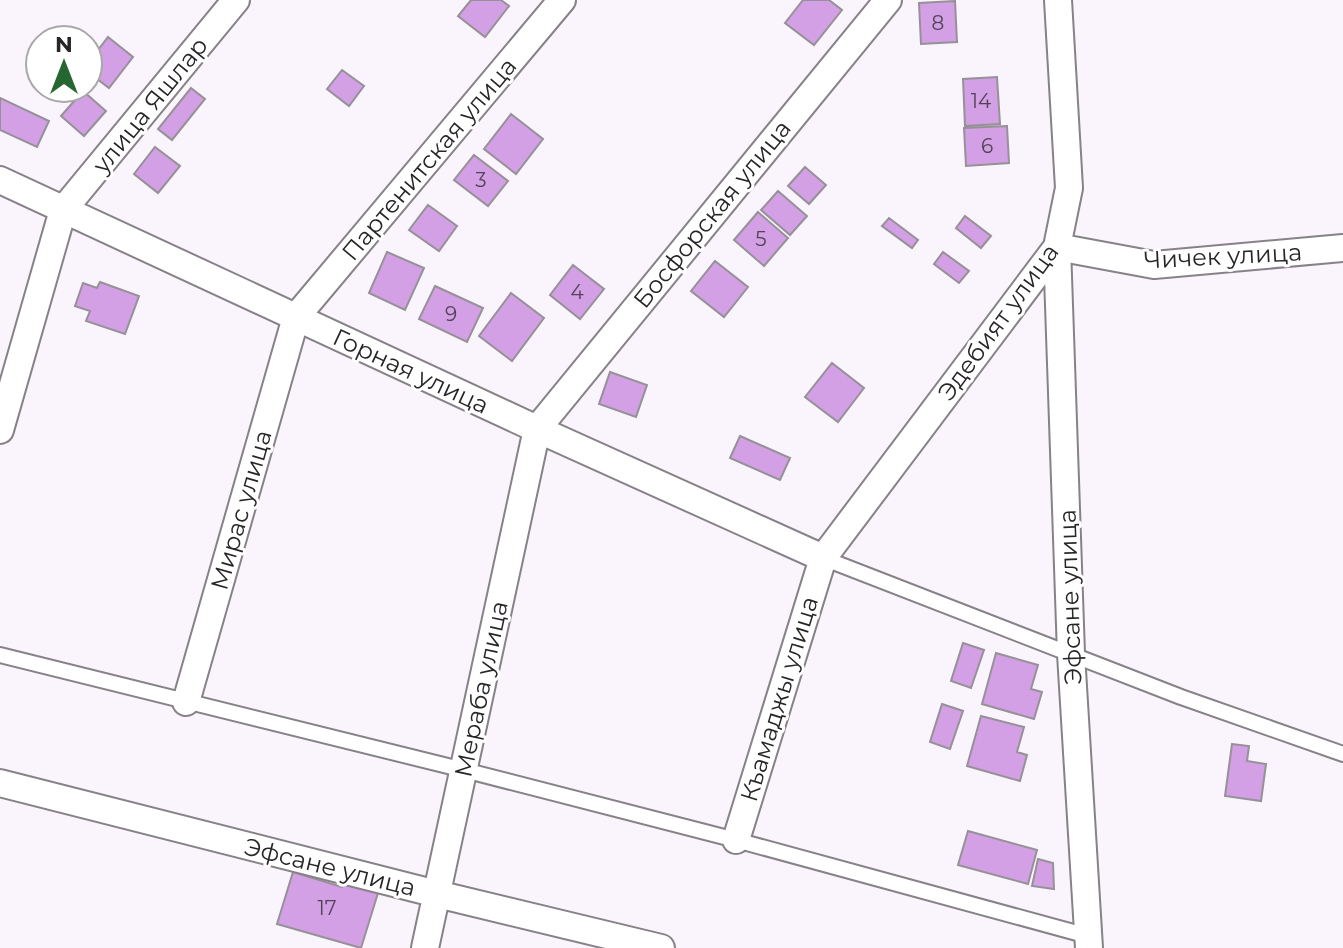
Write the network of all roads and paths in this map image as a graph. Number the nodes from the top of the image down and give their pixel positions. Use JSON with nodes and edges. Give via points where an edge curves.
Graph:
{"nodes":[{"id":1,"x":236,"y":0,"type":"edge"},
{"id":2,"x":562,"y":0,"type":"edge"},
{"id":3,"x":888,"y":0,"type":"edge"},
{"id":4,"x":1058,"y":0,"type":"edge"},
{"id":5,"x":0,"y":180,"type":"edge"},
{"id":6,"x":63,"y":210,"type":"junction"},
{"id":7,"x":1057,"y":247,"type":"junction"},
{"id":8,"x":1343,"y":248,"type":"edge"},
{"id":9,"x":296,"y":317,"type":"junction"},
{"id":10,"x":537,"y":429,"type":"junction"},
{"id":11,"x":0,"y":430,"type":"edge"},
{"id":12,"x":823,"y":558,"type":"junction"},
{"id":13,"x":1071,"y":654,"type":"junction"},
{"id":14,"x":0,"y":655,"type":"edge"},
{"id":15,"x":186,"y":702,"type":"junction"},
{"id":16,"x":1343,"y":754,"type":"edge"},
{"id":17,"x":464,"y":770,"type":"junction"},
{"id":18,"x":0,"y":783,"type":"edge"},
{"id":19,"x":736,"y":840,"type":"junction"},
{"id":20,"x":437,"y":894,"type":"junction"},
{"id":21,"x":1088,"y":942,"type":"edge"},
{"id":22,"x":425,"y":948,"type":"edge"},
{"id":23,"x":661,"y":948,"type":"edge"}],
"edges":[{"from":1,"to":6,"type":"street","name":"улица Яшлар"},
{"from":2,"to":9,"type":"street","name":"Партенитская улица"},
{"from":3,"to":10,"type":"street","name":"Босфорская улица"},
{"from":4,"to":7,"type":"street","name":"Эдебият улица","via":[[1069,188]]},
{"from":5,"to":6,"type":"street","name":"Горная улица"},
{"from":6,"to":9,"type":"street","name":"Горная улица"},
{"from":6,"to":11,"type":"street"},
{"from":7,"to":8,"type":"street","name":"Чичек улица","via":[[1154,265]]},
{"from":7,"to":12,"type":"street","name":"Эдебият улица"},
{"from":7,"to":13,"type":"street","name":"Эфсане улица"},
{"from":9,"to":10,"type":"street","name":"Горная улица"},
{"from":9,"to":15,"type":"street","name":"Мирас улица"},
{"from":10,"to":12,"type":"street","name":"Горная улица"},
{"from":10,"to":17,"type":"street","name":"Мераба улица"},
{"from":12,"to":13,"type":"lane"},
{"from":12,"to":19,"type":"street","name":"Къамаджы улица"},
{"from":13,"to":16,"type":"lane"},
{"from":13,"to":21,"type":"street","name":"Эфсане улица"},
{"from":14,"to":15,"type":"lane"},
{"from":15,"to":17,"type":"lane"},
{"from":17,"to":19,"type":"lane"},
{"from":17,"to":20,"type":"street","name":"Мераба улица"},
{"from":18,"to":20,"type":"street","name":"Эфсане улица"},
{"from":19,"to":21,"type":"lane"},
{"from":20,"to":22,"type":"street","name":"Мераба улица"},
{"from":20,"to":23,"type":"street","name":"Эфсане улица"}]}
